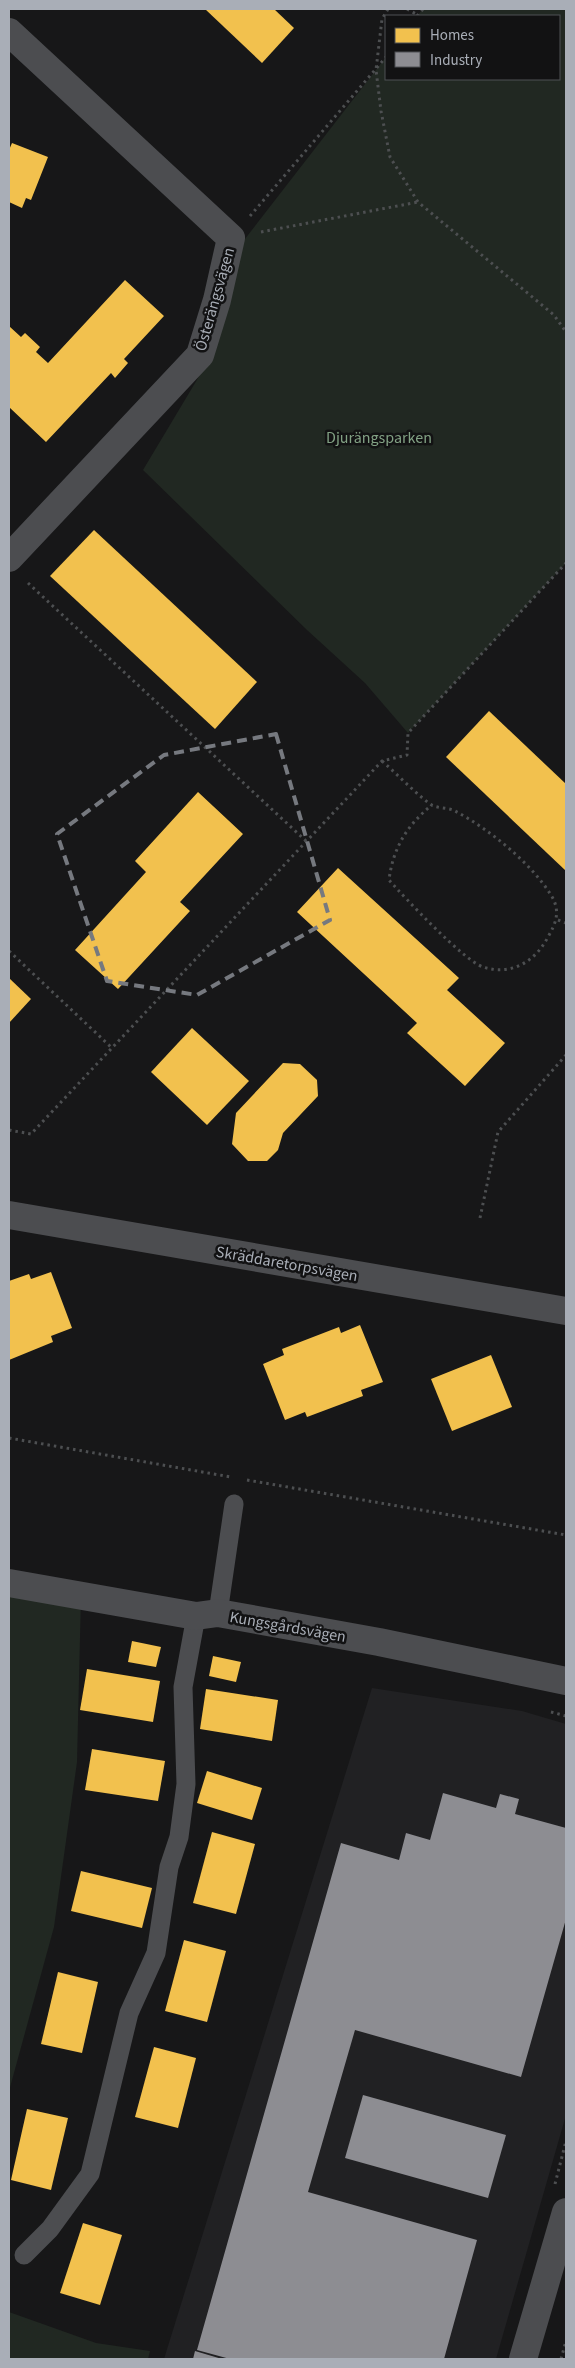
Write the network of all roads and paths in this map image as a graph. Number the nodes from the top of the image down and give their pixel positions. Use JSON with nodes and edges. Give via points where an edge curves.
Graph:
{"nodes":[{"id":1,"x":388,"y":9,"type":"edge"},
{"id":2,"x":407,"y":9,"type":"edge"},
{"id":3,"x":423,"y":9,"type":"edge"},
{"id":4,"x":418,"y":15,"type":"edge"},
{"id":5,"x":9,"y":32,"type":"edge"},
{"id":6,"x":385,"y":58,"type":"edge"},
{"id":7,"x":376,"y":70,"type":"junction"},
{"id":8,"x":418,"y":202,"type":"junction"},
{"id":9,"x":231,"y":238,"type":"junction"},
{"id":10,"x":566,"y":332,"type":"edge"},
{"id":11,"x":566,"y":563,"type":"edge"},
{"id":12,"x":16,"y":568,"type":"edge"},
{"id":13,"x":382,"y":761,"type":"junction"},
{"id":14,"x":432,"y":805,"type":"junction"},
{"id":15,"x":306,"y":842,"type":"junction"},
{"id":16,"x":558,"y":920,"type":"junction"},
{"id":17,"x":566,"y":923,"type":"edge"},
{"id":18,"x":9,"y":951,"type":"edge"},
{"id":19,"x":112,"y":1048,"type":"junction"},
{"id":20,"x":566,"y":1055,"type":"edge"},
{"id":21,"x":9,"y":1130,"type":"edge"},
{"id":22,"x":9,"y":1215,"type":"edge"},
{"id":23,"x":480,"y":1218,"type":"dead end"},
{"id":24,"x":566,"y":1311,"type":"edge"},
{"id":25,"x":9,"y":1438,"type":"edge"},
{"id":26,"x":234,"y":1477,"type":"dead end"},
{"id":27,"x":244,"y":1479,"type":"dead end"},
{"id":28,"x":234,"y":1504,"type":"dead end"},
{"id":29,"x":566,"y":1535,"type":"edge"},
{"id":30,"x":9,"y":1583,"type":"edge"},
{"id":31,"x":207,"y":1615,"type":"junction"},
{"id":32,"x":566,"y":1681,"type":"edge"},
{"id":33,"x":566,"y":2212,"type":"edge"},
{"id":34,"x":24,"y":2255,"type":"dead end"},
{"id":35,"x":566,"y":2341,"type":"edge"},
{"id":36,"x":523,"y":2359,"type":"edge"},
{"id":37,"x":561,"y":2359,"type":"edge"}],
"edges":[{"from":1,"to":7,"type":"path","via":[[382,19]]},
{"from":2,"to":4,"type":"path"},
{"from":3,"to":4,"type":"path"},
{"from":5,"to":9,"type":"street","name":"Österängsvägen"},
{"from":6,"to":7,"type":"path"},
{"from":7,"to":8,"type":"path","via":[[390,156]]},
{"from":7,"to":9,"type":"path"},
{"from":8,"to":9,"type":"path"},
{"from":8,"to":10,"type":"path","via":[[554,315]]},
{"from":9,"to":12,"type":"street","name":"Österängsvägen","via":[[200,356]]},
{"from":11,"to":13,"type":"path","via":[[408,732],[407,755]]},
{"from":12,"to":15,"type":"path"},
{"from":13,"to":14,"type":"path"},
{"from":13,"to":15,"type":"path"},
{"from":14,"to":16,"type":"path","via":[[454,810],[495,837],[533,872],[552,897]]},
{"from":14,"to":16,"type":"path","via":[[408,829],[392,858],[389,880],[454,946],[482,967],[503,970],[522,966],[544,946]]},
{"from":15,"to":19,"type":"path"},
{"from":16,"to":17,"type":"path"},
{"from":18,"to":19,"type":"path"},
{"from":19,"to":21,"type":"path","via":[[31,1134]]},
{"from":20,"to":23,"type":"path","via":[[498,1132]]},
{"from":22,"to":24,"type":"street","name":"Skräddaretorpsvägen"},
{"from":25,"to":26,"type":"path"},
{"from":27,"to":29,"type":"path"},
{"from":28,"to":31,"type":"lane"},
{"from":30,"to":31,"type":"street","name":"Kungsgårdsvägen"},
{"from":31,"to":32,"type":"street","name":"Kungsgårdsvägen","via":[[379,1642]]},
{"from":31,"to":34,"type":"lane","via":[[183,1687],[186,1784],[156,1953],[128,2014],[90,2174],[50,2229]]},
{"from":33,"to":36,"type":"street"},
{"from":35,"to":37,"type":"path"}]}
